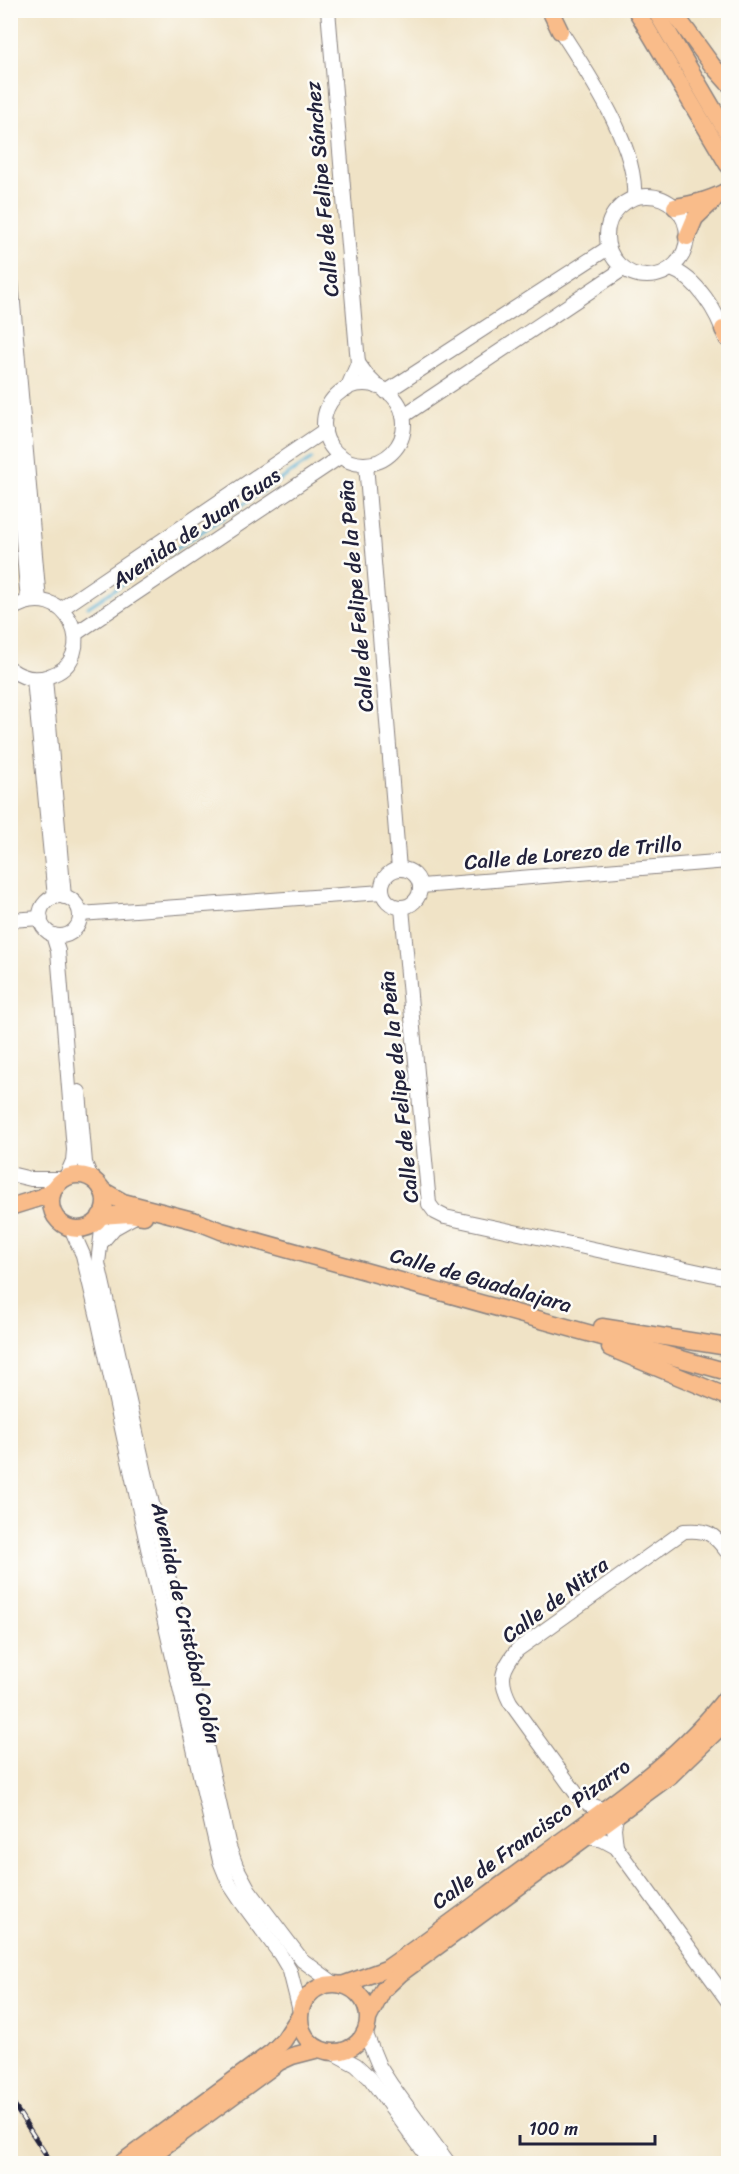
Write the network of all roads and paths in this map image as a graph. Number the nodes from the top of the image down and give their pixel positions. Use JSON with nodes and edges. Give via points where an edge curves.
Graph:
{"nodes":[{"id":1,"x":328,"y":10,"type":"edge"},
{"id":2,"x":549,"y":10,"type":"edge"},
{"id":3,"x":636,"y":10,"type":"edge"},
{"id":4,"x":655,"y":10,"type":"edge"},
{"id":5,"x":672,"y":10,"type":"edge"},
{"id":6,"x":560,"y":31,"type":"joint"},
{"id":7,"x":729,"y":83,"type":"edge"},
{"id":8,"x":729,"y":134,"type":"edge"},
{"id":9,"x":729,"y":165,"type":"edge"},
{"id":10,"x":722,"y":194,"type":"edge"},
{"id":11,"x":634,"y":198,"type":"junction"},
{"id":12,"x":675,"y":207,"type":"junction"},
{"id":13,"x":687,"y":237,"type":"junction"},
{"id":14,"x":608,"y":248,"type":"junction"},
{"id":15,"x":10,"y":269,"type":"edge"},
{"id":16,"x":623,"y":269,"type":"junction"},
{"id":17,"x":671,"y":269,"type":"junction"},
{"id":18,"x":726,"y":334,"type":"edge"},
{"id":19,"x":729,"y":346,"type":"edge"},
{"id":20,"x":358,"y":363,"type":"junction"},
{"id":21,"x":10,"y":378,"type":"edge"},
{"id":22,"x":347,"y":389,"type":"junction"},
{"id":23,"x":382,"y":389,"type":"junction"},
{"id":24,"x":403,"y":416,"type":"junction"},
{"id":25,"x":325,"y":430,"type":"junction"},
{"id":26,"x":341,"y":456,"type":"junction"},
{"id":27,"x":366,"y":464,"type":"junction"},
{"id":28,"x":34,"y":601,"type":"junction"},
{"id":29,"x":61,"y":609,"type":"junction"},
{"id":30,"x":10,"y":610,"type":"edge"},
{"id":31,"x":75,"y":633,"type":"junction"},
{"id":32,"x":10,"y":669,"type":"edge"},
{"id":33,"x":39,"y":678,"type":"junction"},
{"id":34,"x":729,"y":861,"type":"edge"},
{"id":35,"x":399,"y":869,"type":"junction"},
{"id":36,"x":421,"y":886,"type":"junction"},
{"id":37,"x":382,"y":892,"type":"junction"},
{"id":38,"x":60,"y":897,"type":"junction"},
{"id":39,"x":402,"y":908,"type":"junction"},
{"id":40,"x":80,"y":914,"type":"junction"},
{"id":41,"x":41,"y":918,"type":"junction"},
{"id":42,"x":10,"y":920,"type":"edge"},
{"id":43,"x":59,"y":935,"type":"junction"},
{"id":44,"x":10,"y":1174,"type":"edge"},
{"id":45,"x":97,"y":1184,"type":"junction"},
{"id":46,"x":56,"y":1190,"type":"junction"},
{"id":47,"x":13,"y":1206,"type":"edge"},
{"id":48,"x":139,"y":1215,"type":"junction"},
{"id":49,"x":100,"y":1217,"type":"junction"},
{"id":50,"x":71,"y":1228,"type":"junction"},
{"id":51,"x":222,"y":1231,"type":"junction"},
{"id":52,"x":100,"y":1245,"type":"junction"},
{"id":53,"x":729,"y":1278,"type":"edge"},
{"id":54,"x":405,"y":1283,"type":"junction"},
{"id":55,"x":489,"y":1307,"type":"junction"},
{"id":56,"x":729,"y":1347,"type":"edge"},
{"id":57,"x":729,"y":1371,"type":"edge"},
{"id":58,"x":729,"y":1397,"type":"edge"},
{"id":59,"x":729,"y":1553,"type":"edge"},
{"id":60,"x":729,"y":1695,"type":"edge"},
{"id":61,"x":729,"y":1720,"type":"edge"},
{"id":62,"x":578,"y":1796,"type":"junction"},
{"id":63,"x":610,"y":1813,"type":"junction"},
{"id":64,"x":585,"y":1831,"type":"junction"},
{"id":65,"x":616,"y":1847,"type":"junction"},
{"id":66,"x":339,"y":1985,"type":"junction"},
{"id":67,"x":729,"y":2001,"type":"edge"},
{"id":68,"x":300,"y":2014,"type":"junction"},
{"id":69,"x":367,"y":2025,"type":"junction"},
{"id":70,"x":326,"y":2050,"type":"junction"},
{"id":71,"x":120,"y":2163,"type":"edge"},
{"id":72,"x":140,"y":2163,"type":"edge"},
{"id":73,"x":433,"y":2163,"type":"edge"},
{"id":74,"x":449,"y":2163,"type":"edge"}],
"edges":[{"from":1,"to":20,"type":"street","name":"Calle de Felipe Sánchez"},
{"from":2,"to":6,"type":"main road"},
{"from":3,"to":9,"type":"main road"},
{"from":4,"to":8,"type":"main road"},
{"from":5,"to":7,"type":"main road"},
{"from":6,"to":11,"type":"street","via":[[612,118],[634,177]]},
{"from":10,"to":12,"type":"main road"},
{"from":10,"to":13,"type":"main road","via":[[695,218]]},
{"from":11,"to":12,"type":"street","via":[[659,198]]},
{"from":11,"to":14,"type":"street","via":[[612,215],[606,237]]},
{"from":12,"to":13,"type":"street"},
{"from":13,"to":17,"type":"street","via":[[681,258]]},
{"from":14,"to":16,"type":"street"},
{"from":14,"to":23,"type":"street"},
{"from":15,"to":28,"type":"street"},
{"from":16,"to":17,"type":"street","via":[[644,277]]},
{"from":16,"to":24,"type":"street"},
{"from":17,"to":18,"type":"street","via":[[689,280]]},
{"from":18,"to":19,"type":"street"},
{"from":20,"to":22,"type":"street"},
{"from":20,"to":23,"type":"street"},
{"from":21,"to":28,"type":"street"},
{"from":22,"to":23,"type":"street","via":[[365,384]]},
{"from":22,"to":25,"type":"street","via":[[331,402],[325,414]]},
{"from":23,"to":24,"type":"street","via":[[398,404]]},
{"from":24,"to":27,"type":"street","via":[[401,435],[392,452]]},
{"from":25,"to":26,"type":"street","via":[[333,450]]},
{"from":25,"to":29,"type":"street","name":"Avenida de Juan Guas"},
{"from":26,"to":27,"type":"street"},
{"from":26,"to":31,"type":"street","name":"Avenida de Juan Guas"},
{"from":27,"to":35,"type":"street","name":"Calle de Felipe de la Peña"},
{"from":28,"to":29,"type":"street","via":[[46,601]]},
{"from":28,"to":30,"type":"street"},
{"from":29,"to":31,"type":"street"},
{"from":31,"to":33,"type":"street","via":[[71,660],[63,669]]},
{"from":32,"to":33,"type":"street"},
{"from":33,"to":38,"type":"street"},
{"from":34,"to":36,"type":"street","name":"Calle de Lorezo de Trillo"},
{"from":35,"to":36,"type":"street","via":[[410,870]]},
{"from":35,"to":37,"type":"street","via":[[386,875]]},
{"from":36,"to":39,"type":"street","via":[[418,898]]},
{"from":37,"to":39,"type":"street","via":[[390,904]]},
{"from":37,"to":40,"type":"street"},
{"from":38,"to":40,"type":"street","via":[[75,903]]},
{"from":38,"to":41,"type":"street","via":[[46,903]]},
{"from":39,"to":53,"type":"street","name":"Calle de Felipe de la Peña","via":[[429,1204],[435,1212]]},
{"from":40,"to":43,"type":"street","via":[[75,930]]},
{"from":41,"to":42,"type":"street"},
{"from":41,"to":43,"type":"street","via":[[44,928]]},
{"from":43,"to":45,"type":"street","via":[[85,1163]]},
{"from":43,"to":46,"type":"street","via":[[74,1150],[73,1161]]},
{"from":44,"to":46,"type":"street"},
{"from":45,"to":46,"type":"main road","via":[[80,1175]]},
{"from":45,"to":49,"type":"main road","via":[[105,1204]]},
{"from":45,"to":51,"type":"main road","name":"Calle de Guadalajara","via":[[123,1202]]},
{"from":46,"to":47,"type":"main road"},
{"from":46,"to":50,"type":"main road","via":[[60,1222]]},
{"from":48,"to":49,"type":"main road","name":"Calle de Guadalajara"},
{"from":48,"to":51,"type":"main road","name":"Calle de Guadalajara"},
{"from":48,"to":52,"type":"street","via":[[114,1228]]},
{"from":49,"to":50,"type":"main road","via":[[87,1227]]},
{"from":49,"to":52,"type":"street","name":"Avenida de Cristóbal Colón"},
{"from":50,"to":68,"type":"street","name":"Avenida de Cristóbal Colón","via":[[83,1256],[98,1318],[220,1862],[238,1897],[290,1971]]},
{"from":51,"to":54,"type":"main road","name":"Calle de Guadalajara"},
{"from":52,"to":66,"type":"street","name":"Avenida de Cristóbal Colón","via":[[98,1263],[229,1847],[249,1890],[302,1960]]},
{"from":54,"to":55,"type":"main road","name":"Calle de Guadalajara"},
{"from":54,"to":58,"type":"main road","via":[[439,1299],[606,1347]]},
{"from":55,"to":56,"type":"main road"},
{"from":55,"to":57,"type":"main road","name":"Calle de Guadalajara"},
{"from":59,"to":62,"type":"street","name":"Calle de Nitra","via":[[718,1539],[702,1529],[684,1531],[517,1650],[504,1667],[502,1688],[510,1702]]},
{"from":60,"to":63,"type":"main road","name":"Calle de Francisco Pizarro","via":[[678,1750]]},
{"from":61,"to":63,"type":"main road","name":"Calle de Francisco Pizarro","via":[[678,1769]]},
{"from":62,"to":63,"type":"street","name":"Calle de Nitra"},
{"from":62,"to":64,"type":"street","name":"Calle de Nitra"},
{"from":63,"to":64,"type":"main road","name":"Calle de Francisco Pizarro"},
{"from":63,"to":65,"type":"street"},
{"from":64,"to":65,"type":"street"},
{"from":64,"to":66,"type":"main road","name":"Calle de Francisco Pizarro","via":[[386,1969]]},
{"from":64,"to":69,"type":"main road","name":"Calle de Francisco Pizarro","via":[[401,1973],[383,1990]]},
{"from":65,"to":67,"type":"street"},
{"from":66,"to":68,"type":"main road","via":[[314,1991]]},
{"from":66,"to":69,"type":"main road","via":[[357,1992],[363,1999],[368,2008]]},
{"from":68,"to":70,"type":"main road","via":[[306,2036],[312,2044]]},
{"from":68,"to":71,"type":"main road","via":[[272,2052]]},
{"from":69,"to":70,"type":"main road","via":[[350,2047]]},
{"from":69,"to":74,"type":"street","via":[[386,2076]]},
{"from":70,"to":72,"type":"main road","via":[[279,2062]]},
{"from":70,"to":73,"type":"street","via":[[356,2065],[370,2078]]}]}
